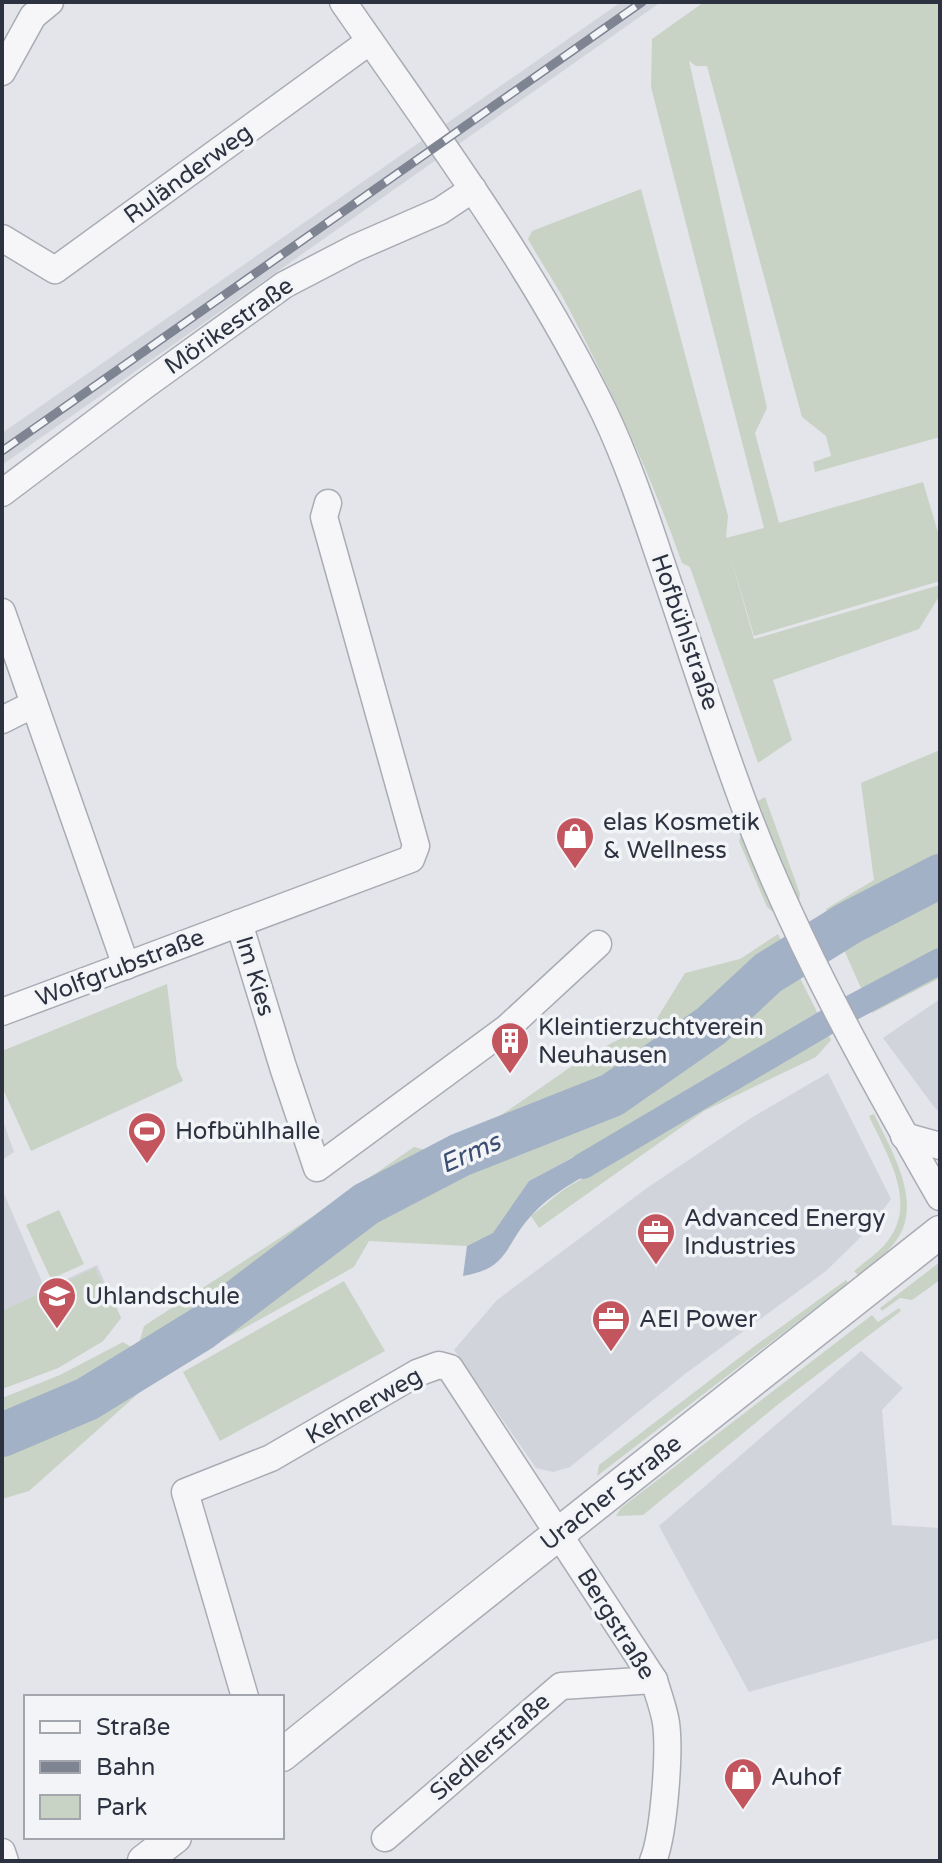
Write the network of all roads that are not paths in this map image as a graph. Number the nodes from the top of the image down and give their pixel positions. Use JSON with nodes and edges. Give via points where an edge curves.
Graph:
{"nodes":[{"id":1,"x":50,"y":2,"type":"edge"},
{"id":2,"x":343,"y":2,"type":"edge"},
{"id":3,"x":370,"y":41,"type":"junction"},
{"id":4,"x":2,"y":72,"type":"edge"},
{"id":5,"x":473,"y":189,"type":"junction"},
{"id":6,"x":2,"y":238,"type":"edge"},
{"id":7,"x":2,"y":493,"type":"edge"},
{"id":8,"x":328,"y":503,"type":"dead end"},
{"id":9,"x":2,"y":612,"type":"edge"},
{"id":10,"x":34,"y":704,"type":"junction"},
{"id":11,"x":2,"y":720,"type":"edge"},
{"id":12,"x":239,"y":923,"type":"junction"},
{"id":13,"x":598,"y":944,"type":"dead end"},
{"id":14,"x":126,"y":966,"type":"junction"},
{"id":15,"x":2,"y":1012,"type":"edge"},
{"id":16,"x":904,"y":1136,"type":"junction"},
{"id":17,"x":940,"y":1146,"type":"edge"},
{"id":18,"x":940,"y":1197,"type":"edge"},
{"id":19,"x":940,"y":1232,"type":"edge"},
{"id":20,"x":558,"y":1535,"type":"junction"},
{"id":21,"x":654,"y":1680,"type":"junction"},
{"id":22,"x":244,"y":1695,"type":"edge"},
{"id":23,"x":284,"y":1753,"type":"edge"},
{"id":24,"x":385,"y":1838,"type":"dead end"},
{"id":25,"x":2,"y":1852,"type":"edge"},
{"id":26,"x":5,"y":1861,"type":"edge"},
{"id":27,"x":653,"y":1861,"type":"edge"}],
"edges":[{"from":1,"to":4,"type":"street","via":[[33,16]]},
{"from":2,"to":3,"type":"street","name":"Hofbühlstraße"},
{"from":3,"to":5,"type":"street","name":"Hofbühlstraße"},
{"from":3,"to":6,"type":"street","name":"Ruländerweg","via":[[55,270]]},
{"from":5,"to":7,"type":"street","name":"Mörikestraße","via":[[440,211],[284,285]]},
{"from":5,"to":16,"type":"street","name":"Hofbühlstraße","via":[[553,320],[616,438],[749,819],[795,926]]},
{"from":8,"to":12,"type":"street","name":"Im Kies","via":[[324,517],[415,854]]},
{"from":9,"to":10,"type":"street"},
{"from":10,"to":11,"type":"street"},
{"from":10,"to":14,"type":"street"},
{"from":12,"to":13,"type":"street","name":"Im Kies","via":[[317,1168],[507,1028]]},
{"from":12,"to":14,"type":"street","name":"Wolfgrubstraße"},
{"from":14,"to":15,"type":"street","name":"Wolfgrubstraße"},
{"from":16,"to":17,"type":"street"},
{"from":16,"to":18,"type":"street","name":"Hofbühlstraße"},
{"from":19,"to":20,"type":"street","name":"Uracher Straße"},
{"from":20,"to":21,"type":"street","name":"Bergstraße"},
{"from":20,"to":22,"type":"street","name":"Kehnerweg","via":[[456,1374],[439,1365],[417,1373],[271,1458],[185,1492]]},
{"from":20,"to":23,"type":"street","name":"Uracher Straße"},
{"from":21,"to":24,"type":"street","name":"Siedlerstraße","via":[[561,1686]]},
{"from":21,"to":27,"type":"street","name":"Bergstraße","via":[[666,1722],[667,1754]]},
{"from":25,"to":26,"type":"street"}]}
